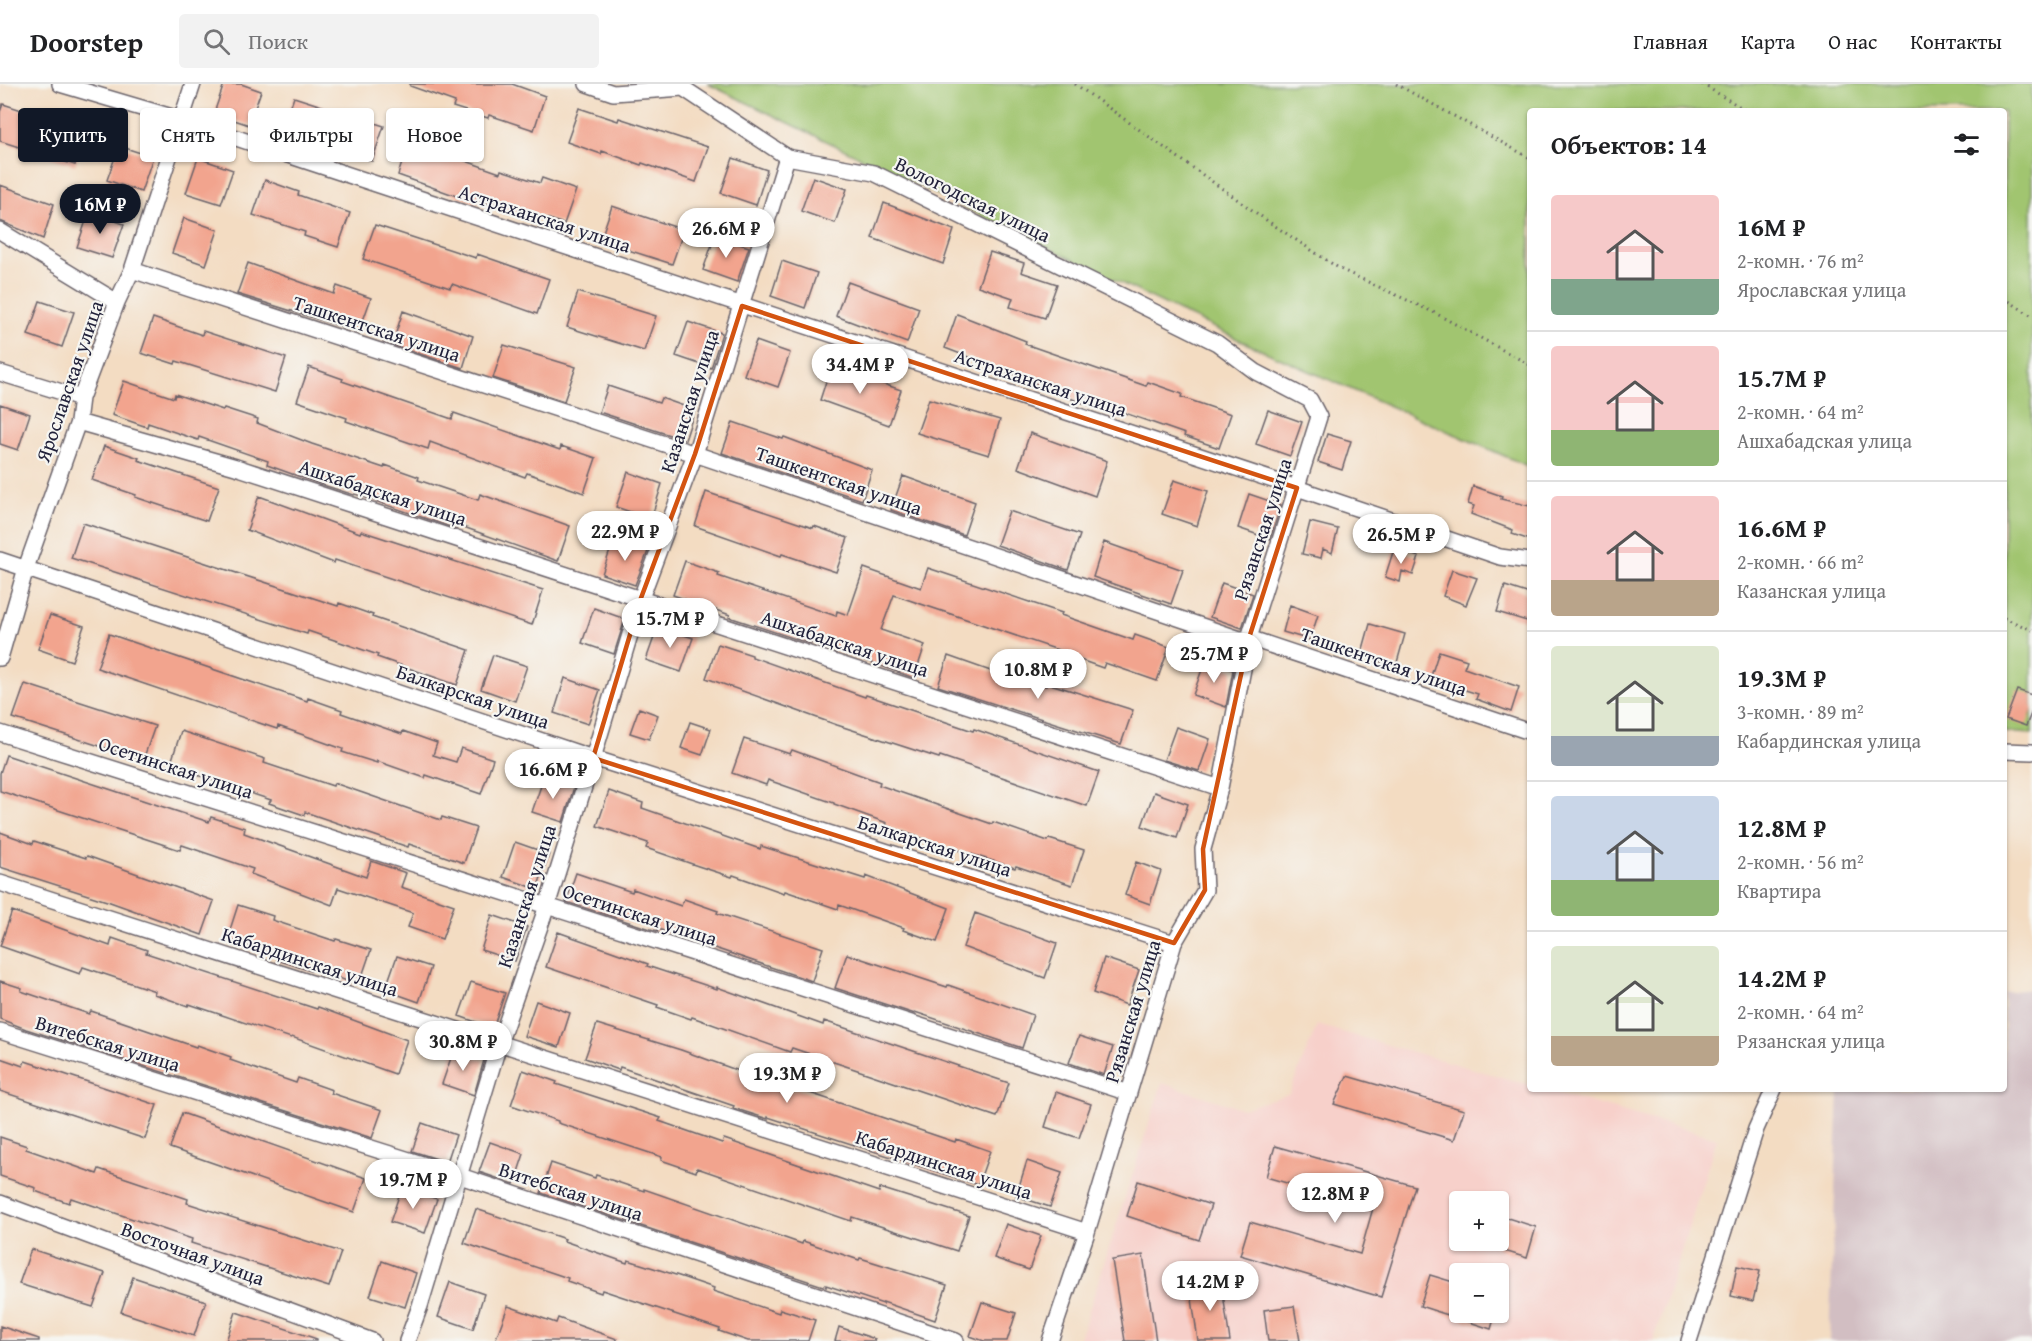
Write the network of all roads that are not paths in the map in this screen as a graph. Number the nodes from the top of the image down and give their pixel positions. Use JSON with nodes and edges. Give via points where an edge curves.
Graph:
{"nodes":[{"id":1,"x":60,"y":84,"type":"edge"},
{"id":2,"x":193,"y":84,"type":"edge"},
{"id":3,"x":587,"y":84,"type":"edge"},
{"id":4,"x":141,"y":108,"type":"edge"},
{"id":5,"x":186,"y":108,"type":"edge"},
{"id":6,"x":236,"y":138,"type":"edge"},
{"id":7,"x":787,"y":157,"type":"junction"},
{"id":8,"x":168,"y":162,"type":"edge"},
{"id":9,"x":0,"y":231,"type":"edge"},
{"id":10,"x":132,"y":270,"type":"junction"},
{"id":11,"x":117,"y":302,"type":"junction"},
{"id":12,"x":742,"y":306,"type":"junction"},
{"id":13,"x":0,"y":373,"type":"edge"},
{"id":14,"x":81,"y":398,"type":"junction"},
{"id":15,"x":1319,"y":417,"type":"joint"},
{"id":16,"x":78,"y":422,"type":"junction"},
{"id":17,"x":695,"y":454,"type":"junction"},
{"id":18,"x":1297,"y":488,"type":"junction"},
{"id":19,"x":0,"y":560,"type":"edge"},
{"id":20,"x":1527,"y":561,"type":"edge"},
{"id":21,"x":26,"y":568,"type":"junction"},
{"id":22,"x":640,"y":598,"type":"junction"},
{"id":23,"x":1249,"y":638,"type":"junction"},
{"id":24,"x":0,"y":658,"type":"edge"},
{"id":25,"x":1527,"y":731,"type":"edge"},
{"id":26,"x":0,"y":733,"type":"edge"},
{"id":27,"x":2007,"y":751,"type":"edge"},
{"id":28,"x":2032,"y":752,"type":"edge"},
{"id":29,"x":593,"y":758,"type":"junction"},
{"id":30,"x":1220,"y":788,"type":"junction"},
{"id":31,"x":0,"y":883,"type":"edge"},
{"id":32,"x":547,"y":906,"type":"junction"},
{"id":33,"x":1174,"y":943,"type":"junction"},
{"id":34,"x":0,"y":1031,"type":"edge"},
{"id":35,"x":499,"y":1044,"type":"junction"},
{"id":36,"x":1773,"y":1092,"type":"edge"},
{"id":37,"x":1129,"y":1093,"type":"junction"},
{"id":38,"x":460,"y":1176,"type":"junction"},
{"id":39,"x":0,"y":1203,"type":"edge"},
{"id":40,"x":1087,"y":1232,"type":"junction"},
{"id":41,"x":372,"y":1341,"type":"edge"},
{"id":42,"x":407,"y":1341,"type":"edge"},
{"id":43,"x":956,"y":1341,"type":"edge"},
{"id":44,"x":1050,"y":1341,"type":"edge"},
{"id":45,"x":1689,"y":1341,"type":"edge"}],
"edges":[{"from":1,"to":4,"type":"street","name":"Астраханская улица"},
{"from":2,"to":5,"type":"street","name":"Ярославская улица"},
{"from":3,"to":7,"type":"street","name":"Вологодская улица","via":[[613,93],[682,88]]},
{"from":6,"to":12,"type":"street","name":"Астраханская улица"},
{"from":7,"to":12,"type":"street","name":"Казанская улица"},
{"from":7,"to":15,"type":"street","name":"Вологодская улица","via":[[874,173],[1218,343],[1256,372],[1310,400]]},
{"from":8,"to":10,"type":"street","name":"Ярославская улица"},
{"from":9,"to":11,"type":"street"},
{"from":10,"to":11,"type":"street","name":"Ярославская улица"},
{"from":10,"to":17,"type":"street","name":"Ташкентская улица"},
{"from":11,"to":14,"type":"street","name":"Ярославская улица"},
{"from":12,"to":17,"type":"street","name":"Казанская улица"},
{"from":12,"to":18,"type":"street","name":"Астраханская улица"},
{"from":13,"to":14,"type":"street"},
{"from":14,"to":16,"type":"street","name":"Ярославская улица"},
{"from":15,"to":18,"type":"street","name":"Рязанская улица"},
{"from":16,"to":21,"type":"street","name":"Ярославская улица"},
{"from":16,"to":22,"type":"street","name":"Ашхабадская улица","via":[[236,467]]},
{"from":17,"to":22,"type":"street","name":"Казанская улица"},
{"from":17,"to":23,"type":"street","name":"Ташкентская улица","via":[[1240,639]]},
{"from":18,"to":20,"type":"street","name":"Астраханская улица","via":[[1500,557]]},
{"from":18,"to":23,"type":"street","name":"Рязанская улица"},
{"from":19,"to":21,"type":"street","name":"Балкарская улица"},
{"from":21,"to":24,"type":"street","name":"Ярославская улица"},
{"from":21,"to":29,"type":"street","name":"Балкарская улица"},
{"from":22,"to":29,"type":"street","name":"Казанская улица"},
{"from":22,"to":30,"type":"street","name":"Ашхабадская улица"},
{"from":23,"to":25,"type":"street","name":"Ташкентская улица"},
{"from":23,"to":30,"type":"street","name":"Рязанская улица"},
{"from":26,"to":32,"type":"street","name":"Осетинская улица"},
{"from":27,"to":28,"type":"street"},
{"from":29,"to":32,"type":"street","name":"Казанская улица"},
{"from":29,"to":33,"type":"street","name":"Балкарская улица"},
{"from":30,"to":33,"type":"street","name":"Рязанская улица","via":[[1203,849],[1205,890]]},
{"from":31,"to":35,"type":"street","name":"Кабардинская улица"},
{"from":32,"to":35,"type":"street","name":"Казанская улица"},
{"from":32,"to":37,"type":"street","name":"Осетинская улица"},
{"from":33,"to":37,"type":"street","name":"Рязанская улица"},
{"from":34,"to":38,"type":"street","name":"Витебская улица"},
{"from":35,"to":38,"type":"street","name":"Казанская улица"},
{"from":35,"to":40,"type":"street","name":"Кабардинская улица"},
{"from":36,"to":45,"type":"street","via":[[1756,1129]]},
{"from":37,"to":40,"type":"street","name":"Рязанская улица"},
{"from":38,"to":42,"type":"street","name":"Казанская улица"},
{"from":38,"to":43,"type":"street","name":"Витебская улица"},
{"from":39,"to":41,"type":"street","name":"Восточная улица"},
{"from":40,"to":44,"type":"street","name":"Рязанская улица"}]}
